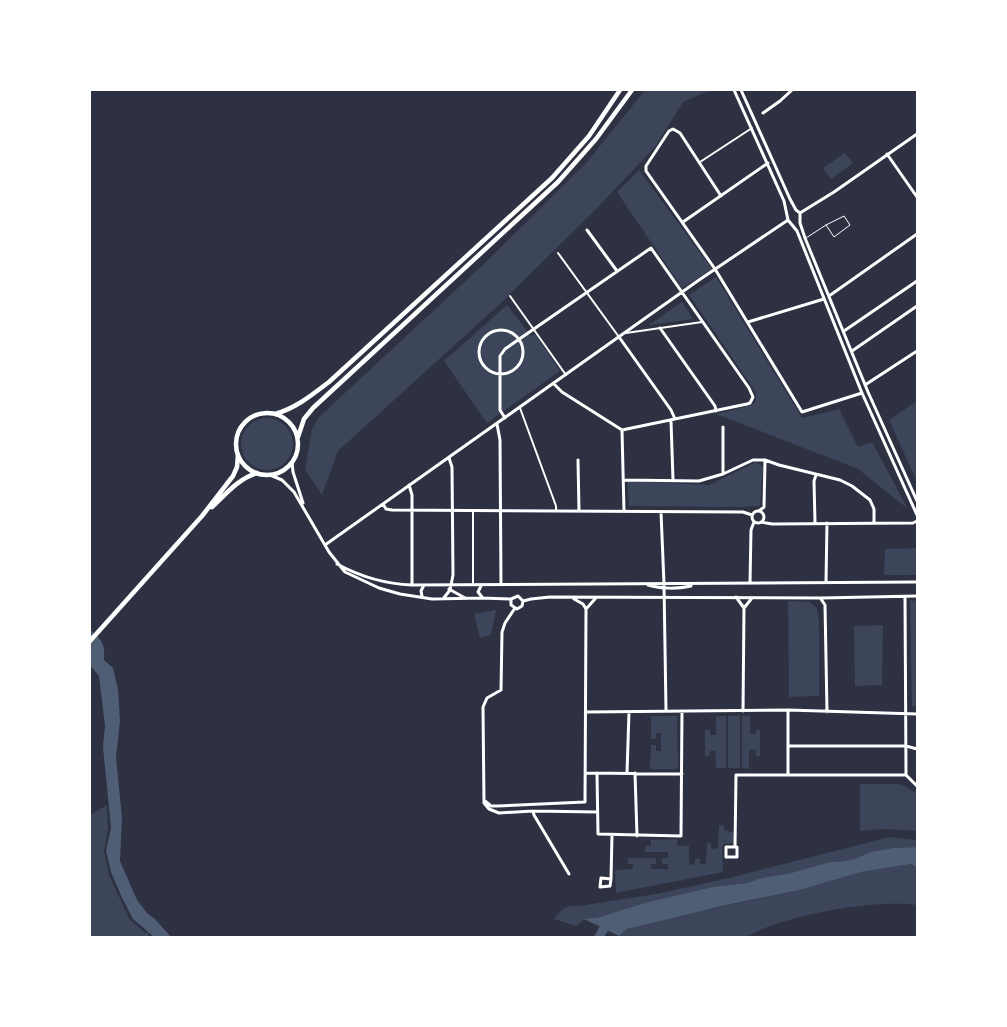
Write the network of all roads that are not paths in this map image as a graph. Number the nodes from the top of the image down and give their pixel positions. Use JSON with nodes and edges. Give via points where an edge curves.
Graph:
{"nodes":[{"id":1,"x":620,"y":90,"type":"edge"},
{"id":2,"x":632,"y":90,"type":"edge"},
{"id":3,"x":734,"y":90,"type":"edge"},
{"id":4,"x":740,"y":90,"type":"edge"},
{"id":5,"x":792,"y":90,"type":"edge"},
{"id":6,"x":763,"y":113,"type":"dead end"},
{"id":7,"x":752,"y":128,"type":"junction"},
{"id":8,"x":917,"y":134,"type":"edge"},
{"id":9,"x":887,"y":154,"type":"junction"},
{"id":10,"x":699,"y":162,"type":"junction"},
{"id":11,"x":768,"y":163,"type":"junction"},
{"id":12,"x":721,"y":196,"type":"junction"},
{"id":13,"x":917,"y":197,"type":"edge"},
{"id":14,"x":798,"y":211,"type":"junction"},
{"id":15,"x":788,"y":218,"type":"junction"},
{"id":16,"x":799,"y":221,"type":"junction"},
{"id":17,"x":683,"y":222,"type":"junction"},
{"id":18,"x":792,"y":223,"type":"junction"},
{"id":19,"x":826,"y":225,"type":"junction"},
{"id":20,"x":587,"y":230,"type":"dead end"},
{"id":21,"x":917,"y":234,"type":"edge"},
{"id":22,"x":805,"y":238,"type":"junction"},
{"id":23,"x":558,"y":252,"type":"dead end"},
{"id":24,"x":715,"y":269,"type":"junction"},
{"id":25,"x":617,"y":272,"type":"junction"},
{"id":26,"x":917,"y":281,"type":"edge"},
{"id":27,"x":586,"y":293,"type":"junction"},
{"id":28,"x":682,"y":293,"type":"junction"},
{"id":29,"x":510,"y":296,"type":"dead end"},
{"id":30,"x":830,"y":296,"type":"junction"},
{"id":31,"x":824,"y":299,"type":"junction"},
{"id":32,"x":917,"y":306,"type":"edge"},
{"id":33,"x":702,"y":322,"type":"junction"},
{"id":34,"x":748,"y":322,"type":"junction"},
{"id":35,"x":660,"y":328,"type":"junction"},
{"id":36,"x":534,"y":329,"type":"junction"},
{"id":37,"x":844,"y":331,"type":"junction"},
{"id":38,"x":626,"y":332,"type":"junction"},
{"id":39,"x":619,"y":337,"type":"junction"},
{"id":40,"x":519,"y":340,"type":"junction"},
{"id":41,"x":852,"y":351,"type":"junction"},
{"id":42,"x":917,"y":351,"type":"edge"},
{"id":43,"x":500,"y":374,"type":"junction"},
{"id":44,"x":566,"y":375,"type":"junction"},
{"id":45,"x":554,"y":384,"type":"junction"},
{"id":46,"x":865,"y":385,"type":"junction"},
{"id":47,"x":862,"y":393,"type":"junction"},
{"id":48,"x":520,"y":408,"type":"junction"},
{"id":49,"x":716,"y":411,"type":"junction"},
{"id":50,"x":275,"y":414,"type":"junction"},
{"id":51,"x":505,"y":418,"type":"junction"},
{"id":52,"x":673,"y":420,"type":"junction"},
{"id":53,"x":497,"y":424,"type":"junction"},
{"id":54,"x":723,"y":427,"type":"dead end"},
{"id":55,"x":622,"y":430,"type":"junction"},
{"id":56,"x":298,"y":437,"type":"junction"},
{"id":57,"x":238,"y":455,"type":"junction"},
{"id":58,"x":448,"y":458,"type":"junction"},
{"id":59,"x":578,"y":460,"type":"dead end"},
{"id":60,"x":765,"y":460,"type":"junction"},
{"id":61,"x":292,"y":462,"type":"junction"},
{"id":62,"x":257,"y":473,"type":"junction"},
{"id":63,"x":723,"y":474,"type":"junction"},
{"id":64,"x":270,"y":475,"type":"junction"},
{"id":65,"x":816,"y":475,"type":"junction"},
{"id":66,"x":623,"y":480,"type":"junction"},
{"id":67,"x":673,"y":480,"type":"junction"},
{"id":68,"x":409,"y":485,"type":"junction"},
{"id":69,"x":917,"y":501,"type":"edge"},
{"id":70,"x":383,"y":504,"type":"junction"},
{"id":71,"x":412,"y":510,"type":"junction"},
{"id":72,"x":452,"y":510,"type":"junction"},
{"id":73,"x":473,"y":510,"type":"junction"},
{"id":74,"x":500,"y":510,"type":"junction"},
{"id":75,"x":556,"y":510,"type":"junction"},
{"id":76,"x":306,"y":511,"type":"junction"},
{"id":77,"x":579,"y":511,"type":"junction"},
{"id":78,"x":624,"y":511,"type":"junction"},
{"id":79,"x":759,"y":511,"type":"junction"},
{"id":80,"x":661,"y":512,"type":"junction"},
{"id":81,"x":752,"y":514,"type":"junction"},
{"id":82,"x":917,"y":515,"type":"edge"},
{"id":83,"x":202,"y":516,"type":"junction"},
{"id":84,"x":917,"y":521,"type":"edge"},
{"id":85,"x":754,"y":522,"type":"junction"},
{"id":86,"x":762,"y":522,"type":"junction"},
{"id":87,"x":874,"y":522,"type":"junction"},
{"id":88,"x":815,"y":523,"type":"junction"},
{"id":89,"x":827,"y":523,"type":"junction"},
{"id":90,"x":325,"y":545,"type":"junction"},
{"id":91,"x":337,"y":564,"type":"junction"},
{"id":92,"x":826,"y":582,"type":"junction"},
{"id":93,"x":917,"y":582,"type":"edge"},
{"id":94,"x":750,"y":583,"type":"junction"},
{"id":95,"x":412,"y":585,"type":"junction"},
{"id":96,"x":424,"y":585,"type":"junction"},
{"id":97,"x":445,"y":585,"type":"junction"},
{"id":98,"x":452,"y":585,"type":"junction"},
{"id":99,"x":473,"y":585,"type":"junction"},
{"id":100,"x":481,"y":585,"type":"junction"},
{"id":101,"x":501,"y":585,"type":"junction"},
{"id":102,"x":664,"y":586,"type":"junction"},
{"id":103,"x":450,"y":590,"type":"junction"},
{"id":104,"x":917,"y":596,"type":"edge"},
{"id":105,"x":423,"y":597,"type":"junction"},
{"id":106,"x":736,"y":597,"type":"junction"},
{"id":107,"x":904,"y":597,"type":"junction"},
{"id":108,"x":466,"y":598,"type":"junction"},
{"id":109,"x":482,"y":598,"type":"junction"},
{"id":110,"x":571,"y":598,"type":"junction"},
{"id":111,"x":596,"y":598,"type":"junction"},
{"id":112,"x":664,"y":598,"type":"junction"},
{"id":113,"x":752,"y":598,"type":"junction"},
{"id":114,"x":820,"y":598,"type":"junction"},
{"id":115,"x":443,"y":599,"type":"junction"},
{"id":116,"x":512,"y":600,"type":"junction"},
{"id":117,"x":523,"y":601,"type":"junction"},
{"id":118,"x":515,"y":608,"type":"junction"},
{"id":119,"x":744,"y":608,"type":"junction"},
{"id":120,"x":586,"y":609,"type":"junction"},
{"id":121,"x":90,"y":640,"type":"edge"},
{"id":122,"x":788,"y":710,"type":"junction"},
{"id":123,"x":666,"y":711,"type":"junction"},
{"id":124,"x":743,"y":711,"type":"junction"},
{"id":125,"x":587,"y":712,"type":"junction"},
{"id":126,"x":629,"y":712,"type":"junction"},
{"id":127,"x":682,"y":712,"type":"junction"},
{"id":128,"x":827,"y":712,"type":"junction"},
{"id":129,"x":906,"y":713,"type":"junction"},
{"id":130,"x":917,"y":714,"type":"edge"},
{"id":131,"x":788,"y":746,"type":"junction"},
{"id":132,"x":906,"y":746,"type":"junction"},
{"id":133,"x":917,"y":749,"type":"edge"},
{"id":134,"x":586,"y":773,"type":"junction"},
{"id":135,"x":597,"y":773,"type":"junction"},
{"id":136,"x":627,"y":773,"type":"junction"},
{"id":137,"x":636,"y":773,"type":"junction"},
{"id":138,"x":682,"y":774,"type":"junction"},
{"id":139,"x":788,"y":775,"type":"junction"},
{"id":140,"x":906,"y":775,"type":"junction"},
{"id":141,"x":917,"y":786,"type":"edge"},
{"id":142,"x":484,"y":801,"type":"junction"},
{"id":143,"x":525,"y":804,"type":"junction"},
{"id":144,"x":510,"y":805,"type":"junction"},
{"id":145,"x":533,"y":811,"type":"junction"},
{"id":146,"x":510,"y":812,"type":"junction"},
{"id":147,"x":526,"y":812,"type":"junction"},
{"id":148,"x":597,"y":812,"type":"junction"},
{"id":149,"x":612,"y":835,"type":"junction"},
{"id":150,"x":637,"y":836,"type":"junction"},
{"id":151,"x":735,"y":847,"type":"junction"},
{"id":152,"x":569,"y":874,"type":"dead end"},
{"id":153,"x":611,"y":879,"type":"dead end"}],
"edges":[{"from":1,"to":50,"type":"main road","via":[[589,136],[552,178],[329,382],[287,410]]},
{"from":2,"to":56,"type":"main road","via":[[558,182],[313,408],[304,419]]},
{"from":3,"to":4,"type":"street"},
{"from":3,"to":7,"type":"street"},
{"from":4,"to":14,"type":"street"},
{"from":5,"to":6,"type":"street"},
{"from":7,"to":10,"type":"street"},
{"from":7,"to":11,"type":"street"},
{"from":8,"to":9,"type":"street"},
{"from":9,"to":13,"type":"street"},
{"from":9,"to":14,"type":"street","via":[[834,192]]},
{"from":10,"to":12,"type":"street"},
{"from":10,"to":17,"type":"street","via":[[680,133],[673,130],[646,166],[646,171]]},
{"from":11,"to":12,"type":"street"},
{"from":11,"to":15,"type":"street"},
{"from":12,"to":17,"type":"street"},
{"from":14,"to":15,"type":"street","via":[[790,212]]},
{"from":14,"to":16,"type":"street"},
{"from":15,"to":18,"type":"street"},
{"from":15,"to":24,"type":"street"},
{"from":16,"to":18,"type":"street"},
{"from":16,"to":22,"type":"street"},
{"from":17,"to":24,"type":"street"},
{"from":18,"to":31,"type":"street"},
{"from":19,"to":19,"type":"lane","via":[[844,216],[850,226],[834,237]]},
{"from":19,"to":22,"type":"lane"},
{"from":20,"to":25,"type":"street"},
{"from":21,"to":30,"type":"street"},
{"from":22,"to":30,"type":"street"},
{"from":23,"to":27,"type":"street"},
{"from":24,"to":28,"type":"street"},
{"from":24,"to":34,"type":"street"},
{"from":25,"to":27,"type":"street"},
{"from":25,"to":28,"type":"street","via":[[651,248]]},
{"from":26,"to":37,"type":"street"},
{"from":27,"to":36,"type":"street"},
{"from":27,"to":39,"type":"street"},
{"from":28,"to":33,"type":"street"},
{"from":28,"to":38,"type":"street"},
{"from":29,"to":36,"type":"street"},
{"from":30,"to":37,"type":"street"},
{"from":31,"to":34,"type":"street"},
{"from":31,"to":47,"type":"street"},
{"from":32,"to":41,"type":"street"},
{"from":33,"to":35,"type":"street"},
{"from":33,"to":49,"type":"street","via":[[753,396],[750,403]]},
{"from":34,"to":47,"type":"street","via":[[802,412]]},
{"from":35,"to":38,"type":"street"},
{"from":35,"to":49,"type":"street"},
{"from":36,"to":40,"type":"street"},
{"from":36,"to":44,"type":"street"},
{"from":37,"to":41,"type":"street"},
{"from":38,"to":39,"type":"street"},
{"from":39,"to":44,"type":"street"},
{"from":39,"to":52,"type":"street","via":[[671,410]]},
{"from":40,"to":43,"type":"street","via":[[505,348],[500,356]]},
{"from":40,"to":43,"type":"street","via":[[521,363],[512,372]]},
{"from":40,"to":43,"type":"street","via":[[510,332],[499,330],[484,337],[480,344],[479,352],[485,367]]},
{"from":41,"to":46,"type":"street"},
{"from":42,"to":46,"type":"street"},
{"from":43,"to":51,"type":"street","via":[[500,410]]},
{"from":44,"to":45,"type":"street"},
{"from":45,"to":48,"type":"street"},
{"from":45,"to":55,"type":"street"},
{"from":46,"to":69,"type":"street"},
{"from":47,"to":82,"type":"street"},
{"from":48,"to":51,"type":"street"},
{"from":48,"to":75,"type":"street"},
{"from":49,"to":52,"type":"street"},
{"from":50,"to":56,"type":"main road","via":[[290,422]]},
{"from":50,"to":57,"type":"main road","via":[[256,414],[247,420],[237,437]]},
{"from":51,"to":53,"type":"street"},
{"from":52,"to":55,"type":"street"},
{"from":52,"to":67,"type":"street"},
{"from":53,"to":58,"type":"street"},
{"from":53,"to":74,"type":"street"},
{"from":54,"to":63,"type":"street"},
{"from":55,"to":66,"type":"street"},
{"from":56,"to":61,"type":"main road"},
{"from":57,"to":62,"type":"main road","via":[[242,463]]},
{"from":57,"to":83,"type":"main road","via":[[233,476]]},
{"from":58,"to":68,"type":"street"},
{"from":58,"to":72,"type":"street","via":[[452,467]]},
{"from":59,"to":77,"type":"street"},
{"from":60,"to":63,"type":"street","via":[[753,460]]},
{"from":60,"to":65,"type":"street"},
{"from":60,"to":79,"type":"street","via":[[764,506]]},
{"from":61,"to":64,"type":"main road","via":[[286,469]]},
{"from":61,"to":76,"type":"street"},
{"from":62,"to":64,"type":"main road"},
{"from":62,"to":83,"type":"main road","via":[[238,483]]},
{"from":63,"to":67,"type":"street","via":[[699,480]]},
{"from":64,"to":76,"type":"street","via":[[282,480]]},
{"from":65,"to":87,"type":"street","via":[[840,480],[864,494],[873,504]]},
{"from":65,"to":88,"type":"street"},
{"from":66,"to":67,"type":"street"},
{"from":66,"to":78,"type":"street"},
{"from":68,"to":70,"type":"street"},
{"from":68,"to":71,"type":"street"},
{"from":70,"to":71,"type":"street","via":[[386,509]]},
{"from":70,"to":90,"type":"street"},
{"from":71,"to":72,"type":"street"},
{"from":71,"to":95,"type":"street"},
{"from":72,"to":73,"type":"street"},
{"from":72,"to":98,"type":"street"},
{"from":73,"to":74,"type":"street"},
{"from":73,"to":99,"type":"street"},
{"from":74,"to":75,"type":"street"},
{"from":74,"to":101,"type":"street"},
{"from":75,"to":77,"type":"street"},
{"from":76,"to":90,"type":"street"},
{"from":77,"to":78,"type":"street"},
{"from":78,"to":80,"type":"street"},
{"from":79,"to":81,"type":"street"},
{"from":79,"to":86,"type":"street","via":[[764,517]]},
{"from":80,"to":81,"type":"street"},
{"from":80,"to":102,"type":"street"},
{"from":81,"to":85,"type":"street"},
{"from":83,"to":121,"type":"main road"},
{"from":84,"to":87,"type":"street"},
{"from":85,"to":86,"type":"street"},
{"from":85,"to":94,"type":"street"},
{"from":86,"to":88,"type":"street"},
{"from":87,"to":89,"type":"street"},
{"from":88,"to":89,"type":"street"},
{"from":89,"to":92,"type":"street"},
{"from":90,"to":91,"type":"street"},
{"from":91,"to":95,"type":"street","via":[[370,579]]},
{"from":91,"to":105,"type":"street","via":[[345,572],[379,588]]},
{"from":92,"to":93,"type":"street"},
{"from":92,"to":94,"type":"street"},
{"from":94,"to":102,"type":"street"},
{"from":95,"to":96,"type":"street"},
{"from":96,"to":97,"type":"street"},
{"from":96,"to":105,"type":"street"},
{"from":97,"to":98,"type":"street"},
{"from":97,"to":103,"type":"street"},
{"from":98,"to":99,"type":"street"},
{"from":98,"to":103,"type":"street"},
{"from":99,"to":100,"type":"street"},
{"from":100,"to":101,"type":"street"},
{"from":100,"to":109,"type":"street","via":[[478,592]]},
{"from":101,"to":102,"type":"street"},
{"from":102,"to":112,"type":"street"},
{"from":103,"to":108,"type":"street"},
{"from":103,"to":115,"type":"street"},
{"from":104,"to":107,"type":"street"},
{"from":105,"to":115,"type":"street"},
{"from":106,"to":112,"type":"street"},
{"from":106,"to":113,"type":"street"},
{"from":106,"to":119,"type":"street"},
{"from":107,"to":114,"type":"street"},
{"from":107,"to":129,"type":"street"},
{"from":108,"to":109,"type":"street"},
{"from":108,"to":115,"type":"street"},
{"from":109,"to":116,"type":"street"},
{"from":110,"to":111,"type":"street"},
{"from":110,"to":117,"type":"street"},
{"from":110,"to":120,"type":"street","via":[[581,602]]},
{"from":111,"to":112,"type":"street"},
{"from":111,"to":120,"type":"street"},
{"from":112,"to":123,"type":"street"},
{"from":113,"to":114,"type":"street"},
{"from":113,"to":119,"type":"street"},
{"from":114,"to":128,"type":"street","via":[[825,605]]},
{"from":116,"to":117,"type":"street","via":[[518,596]]},
{"from":116,"to":118,"type":"street","via":[[511,605]]},
{"from":117,"to":118,"type":"street","via":[[522,606]]},
{"from":118,"to":142,"type":"street","via":[[504,623],[502,632],[501,690],[487,698],[483,707]]},
{"from":119,"to":124,"type":"street"},
{"from":120,"to":125,"type":"street"},
{"from":122,"to":124,"type":"street"},
{"from":122,"to":128,"type":"street"},
{"from":122,"to":131,"type":"street"},
{"from":123,"to":126,"type":"street"},
{"from":123,"to":127,"type":"street"},
{"from":124,"to":127,"type":"street"},
{"from":125,"to":126,"type":"street"},
{"from":125,"to":134,"type":"street"},
{"from":126,"to":136,"type":"street"},
{"from":127,"to":138,"type":"street"},
{"from":128,"to":129,"type":"street"},
{"from":129,"to":130,"type":"street"},
{"from":129,"to":132,"type":"street"},
{"from":131,"to":132,"type":"street"},
{"from":131,"to":139,"type":"street"},
{"from":132,"to":133,"type":"street"},
{"from":132,"to":140,"type":"street"},
{"from":134,"to":135,"type":"street"},
{"from":134,"to":143,"type":"street","via":[[585,802]]},
{"from":135,"to":136,"type":"street"},
{"from":135,"to":148,"type":"street"},
{"from":136,"to":137,"type":"street"},
{"from":137,"to":138,"type":"street"},
{"from":137,"to":150,"type":"street"},
{"from":138,"to":150,"type":"street","via":[[681,836]]},
{"from":139,"to":140,"type":"street"},
{"from":139,"to":151,"type":"street","via":[[736,775]]},
{"from":140,"to":141,"type":"street"},
{"from":142,"to":144,"type":"street","via":[[491,806]]},
{"from":142,"to":146,"type":"street","via":[[488,809],[496,813]]},
{"from":143,"to":144,"type":"street"},
{"from":143,"to":147,"type":"street"},
{"from":144,"to":146,"type":"street"},
{"from":145,"to":147,"type":"street"},
{"from":145,"to":148,"type":"street"},
{"from":145,"to":152,"type":"street"},
{"from":146,"to":147,"type":"street"},
{"from":148,"to":149,"type":"street","via":[[598,834]]},
{"from":149,"to":150,"type":"street"},
{"from":149,"to":153,"type":"street"},
{"from":151,"to":151,"type":"street","via":[[726,847],[726,857],[737,857]]}]}
